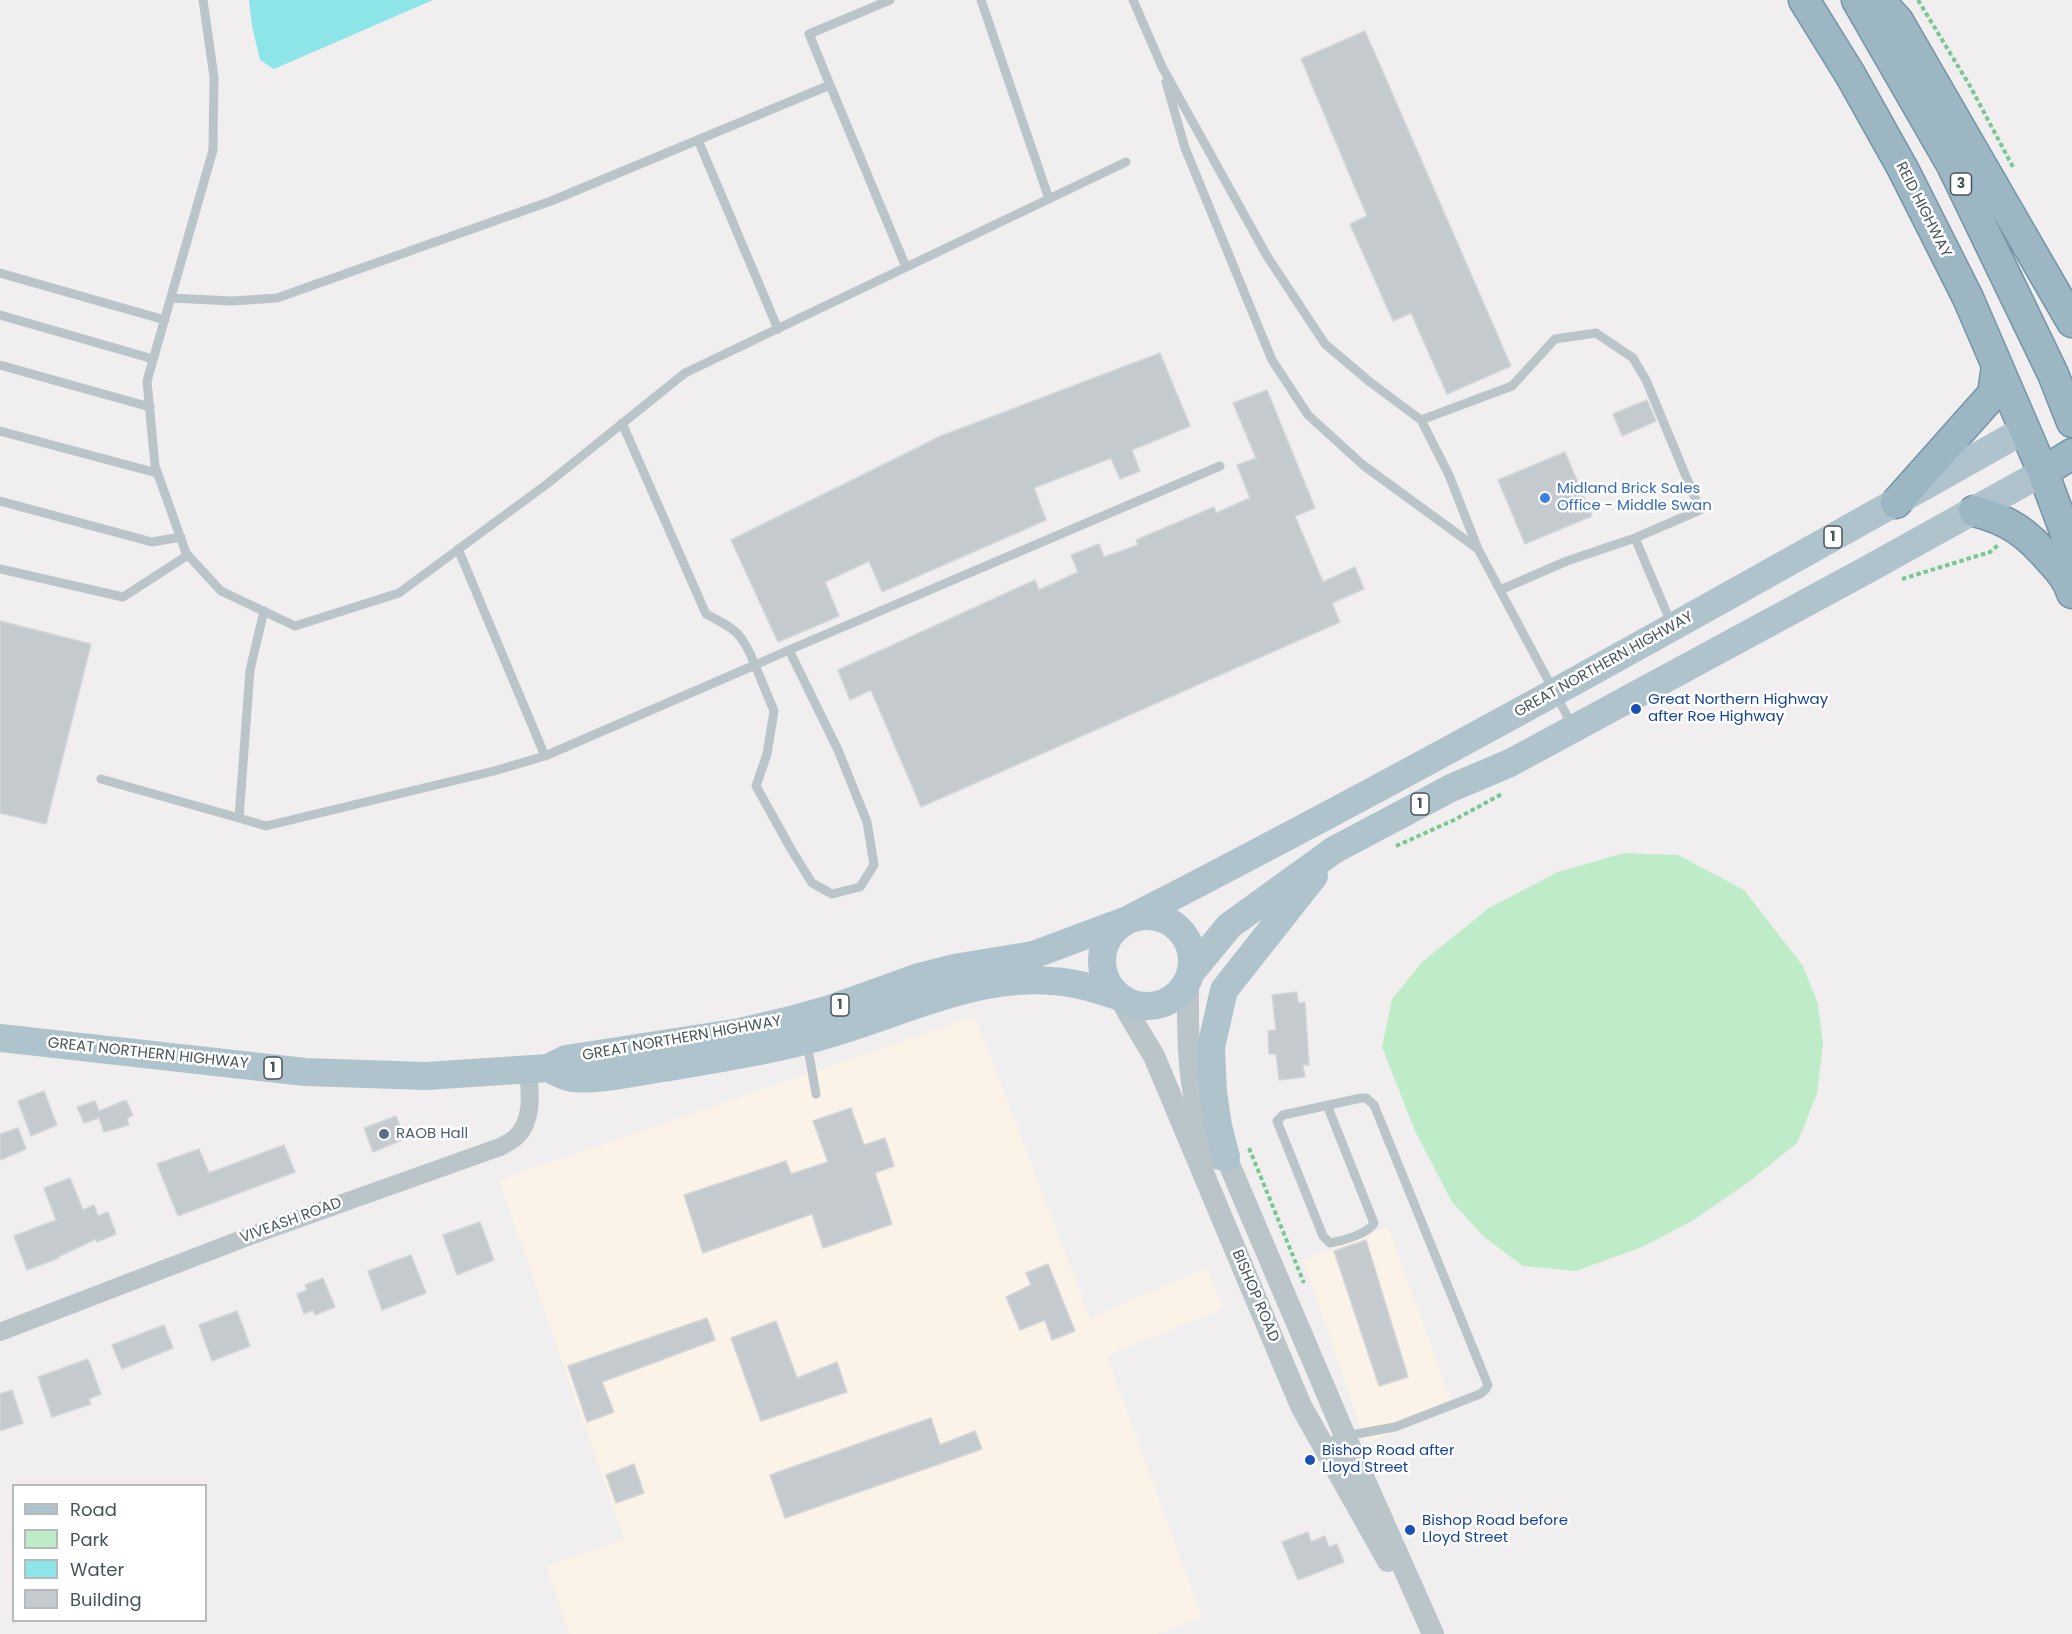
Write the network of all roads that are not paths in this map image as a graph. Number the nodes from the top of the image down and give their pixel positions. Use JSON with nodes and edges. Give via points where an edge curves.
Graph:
{"nodes":[{"id":1,"x":203,"y":0,"type":"edge"},
{"id":2,"x":890,"y":0,"type":"edge"},
{"id":3,"x":981,"y":0,"type":"edge"},
{"id":4,"x":1133,"y":0,"type":"edge"},
{"id":5,"x":1804,"y":0,"type":"edge"},
{"id":6,"x":1857,"y":0,"type":"edge"},
{"id":7,"x":1879,"y":0,"type":"edge"},
{"id":8,"x":1161,"y":65,"type":"junction"},
{"id":9,"x":830,"y":85,"type":"junction"},
{"id":10,"x":698,"y":140,"type":"junction"},
{"id":11,"x":1126,"y":162,"type":"dead end"},
{"id":12,"x":1049,"y":199,"type":"junction"},
{"id":13,"x":906,"y":267,"type":"junction"},
{"id":14,"x":0,"y":273,"type":"edge"},
{"id":15,"x":171,"y":298,"type":"junction"},
{"id":16,"x":0,"y":315,"type":"edge"},
{"id":17,"x":165,"y":320,"type":"junction"},
{"id":18,"x":2072,"y":322,"type":"edge"},
{"id":19,"x":778,"y":329,"type":"junction"},
{"id":20,"x":153,"y":359,"type":"junction"},
{"id":21,"x":0,"y":365,"type":"edge"},
{"id":22,"x":1997,"y":366,"type":"junction"},
{"id":23,"x":150,"y":407,"type":"junction"},
{"id":24,"x":2070,"y":411,"type":"edge"},
{"id":25,"x":1421,"y":420,"type":"junction"},
{"id":26,"x":622,"y":423,"type":"junction"},
{"id":27,"x":2024,"y":430,"type":"junction"},
{"id":28,"x":0,"y":431,"type":"edge"},
{"id":29,"x":2072,"y":454,"type":"edge"},
{"id":30,"x":1220,"y":466,"type":"dead end"},
{"id":31,"x":2043,"y":472,"type":"junction"},
{"id":32,"x":158,"y":473,"type":"junction"},
{"id":33,"x":0,"y":501,"type":"edge"},
{"id":34,"x":1896,"y":502,"type":"junction"},
{"id":35,"x":1974,"y":511,"type":"junction"},
{"id":36,"x":181,"y":537,"type":"junction"},
{"id":37,"x":1635,"y":538,"type":"junction"},
{"id":38,"x":458,"y":549,"type":"junction"},
{"id":39,"x":1478,"y":549,"type":"junction"},
{"id":40,"x":2072,"y":550,"type":"edge"},
{"id":41,"x":188,"y":555,"type":"junction"},
{"id":42,"x":0,"y":569,"type":"edge"},
{"id":43,"x":1500,"y":590,"type":"junction"},
{"id":44,"x":2072,"y":593,"type":"edge"},
{"id":45,"x":264,"y":611,"type":"junction"},
{"id":46,"x":1673,"y":628,"type":"junction"},
{"id":47,"x":1739,"y":640,"type":"junction"},
{"id":48,"x":789,"y":650,"type":"junction"},
{"id":49,"x":755,"y":665,"type":"junction"},
{"id":50,"x":1554,"y":692,"type":"junction"},
{"id":51,"x":1574,"y":729,"type":"junction"},
{"id":52,"x":545,"y":756,"type":"junction"},
{"id":53,"x":101,"y":779,"type":"dead end"},
{"id":54,"x":239,"y":818,"type":"junction"},
{"id":55,"x":1334,"y":850,"type":"junction"},
{"id":56,"x":1129,"y":919,"type":"junction"},
{"id":57,"x":1190,"y":976,"type":"junction"},
{"id":58,"x":1120,"y":997,"type":"junction"},
{"id":59,"x":805,"y":1028,"type":"junction"},
{"id":60,"x":0,"y":1038,"type":"edge"},
{"id":61,"x":538,"y":1069,"type":"junction"},
{"id":62,"x":816,"y":1094,"type":"dead end"},
{"id":63,"x":1327,"y":1105,"type":"junction"},
{"id":64,"x":1226,"y":1157,"type":"junction"},
{"id":65,"x":0,"y":1332,"type":"edge"},
{"id":66,"x":1345,"y":1436,"type":"junction"},
{"id":67,"x":1323,"y":1445,"type":"junction"},
{"id":68,"x":1408,"y":1576,"type":"junction"},
{"id":69,"x":1433,"y":1634,"type":"edge"}],
"edges":[{"from":1,"to":15,"type":"lane","via":[[214,77],[213,150]]},
{"from":2,"to":9,"type":"lane","via":[[809,34]]},
{"from":3,"to":12,"type":"lane"},
{"from":4,"to":8,"type":"lane"},
{"from":5,"to":22,"type":"highway","name":"REID HIGHWAY","via":[[1903,170],[1968,298]]},
{"from":6,"to":24,"type":"highway","number":"3","via":[[1952,165]]},
{"from":7,"to":18,"type":"highway","via":[[1898,21]]},
{"from":8,"to":25,"type":"lane","via":[[1267,256],[1325,344]]},
{"from":8,"to":39,"type":"lane","via":[[1185,148],[1272,360],[1308,415],[1363,465]]},
{"from":9,"to":10,"type":"lane"},
{"from":9,"to":13,"type":"lane"},
{"from":10,"to":15,"type":"lane","via":[[551,201],[277,298]]},
{"from":10,"to":19,"type":"lane"},
{"from":11,"to":12,"type":"lane"},
{"from":12,"to":13,"type":"lane"},
{"from":13,"to":19,"type":"lane"},
{"from":14,"to":17,"type":"lane"},
{"from":15,"to":17,"type":"lane"},
{"from":16,"to":20,"type":"lane"},
{"from":17,"to":20,"type":"lane"},
{"from":19,"to":26,"type":"lane","via":[[685,373]]},
{"from":20,"to":23,"type":"lane","via":[[147,381]]},
{"from":21,"to":23,"type":"lane"},
{"from":22,"to":27,"type":"highway","name":"REID HIGHWAY"},
{"from":22,"to":34,"type":"highway","via":[[1994,394]]},
{"from":23,"to":32,"type":"lane"},
{"from":24,"to":27,"type":"highway","name":"GREAT NORTHERN HIGHWAY","number":"1"},
{"from":25,"to":37,"type":"lane","via":[[1512,386],[1555,339],[1596,333],[1633,358],[1646,380],[1700,510]]},
{"from":25,"to":39,"type":"lane","via":[[1449,475]]},
{"from":26,"to":38,"type":"lane"},
{"from":26,"to":49,"type":"lane","via":[[706,614],[745,639]]},
{"from":27,"to":31,"type":"highway","name":"REID HIGHWAY"},
{"from":27,"to":34,"type":"main road","name":"GREAT NORTHERN HIGHWAY","number":"1"},
{"from":28,"to":32,"type":"lane"},
{"from":29,"to":31,"type":"highway","number":"1"},
{"from":30,"to":48,"type":"lane"},
{"from":31,"to":35,"type":"main road","number":"1"},
{"from":31,"to":40,"type":"highway","name":"REID HIGHWAY"},
{"from":32,"to":36,"type":"lane"},
{"from":33,"to":36,"type":"lane","via":[[152,542]]},
{"from":34,"to":46,"type":"main road","name":"GREAT NORTHERN HIGHWAY","number":"1"},
{"from":35,"to":44,"type":"highway","via":[[1995,516],[2034,541],[2068,581]]},
{"from":35,"to":47,"type":"main road","number":"1"},
{"from":36,"to":41,"type":"lane"},
{"from":37,"to":43,"type":"lane"},
{"from":37,"to":46,"type":"lane"},
{"from":38,"to":45,"type":"lane","via":[[399,593],[368,603],[295,626]]},
{"from":38,"to":52,"type":"lane"},
{"from":39,"to":43,"type":"lane"},
{"from":41,"to":42,"type":"lane","via":[[123,597]]},
{"from":41,"to":45,"type":"lane","via":[[221,591]]},
{"from":43,"to":50,"type":"lane"},
{"from":45,"to":54,"type":"lane","via":[[250,670]]},
{"from":46,"to":47,"type":"main road","via":[[1695,641]]},
{"from":46,"to":50,"type":"main road","name":"GREAT NORTHERN HIGHWAY","number":"1"},
{"from":47,"to":51,"type":"main road","number":"1"},
{"from":48,"to":49,"type":"lane"},
{"from":48,"to":49,"type":"lane","via":[[838,750],[867,822],[874,866],[860,887],[832,894],[812,883],[756,786],[767,754],[774,711]]},
{"from":49,"to":52,"type":"lane"},
{"from":50,"to":51,"type":"lane"},
{"from":50,"to":56,"type":"main road","name":"GREAT NORTHERN HIGHWAY","number":"1"},
{"from":51,"to":55,"type":"main road","number":"1"},
{"from":52,"to":54,"type":"lane","via":[[266,826]]},
{"from":53,"to":54,"type":"lane"},
{"from":55,"to":57,"type":"main road","number":"1","via":[[1228,926]]},
{"from":55,"to":64,"type":"main road","via":[[1224,990],[1211,1047],[1216,1114]]},
{"from":56,"to":57,"type":"main road","number":"1","via":[[1151,915],[1177,927],[1192,952]]},
{"from":56,"to":58,"type":"main road","number":"1","via":[[1111,933],[1103,951],[1106,980]]},
{"from":56,"to":59,"type":"main road","name":"GREAT NORTHERN HIGHWAY","number":"1","via":[[1033,955],[919,977]]},
{"from":57,"to":58,"type":"main road","number":"1","via":[[1176,997],[1158,1006],[1139,1006]]},
{"from":57,"to":64,"type":"street","name":"BISHOP ROAD","via":[[1189,1048],[1196,1104],[1214,1157]]},
{"from":58,"to":59,"type":"main road","name":"GREAT NORTHERN HIGHWAY","number":"1","via":[[1081,984],[1017,981],[954,993],[833,1033]]},
{"from":58,"to":67,"type":"street","name":"BISHOP ROAD","via":[[1154,1056],[1292,1385]]},
{"from":59,"to":61,"type":"main road","name":"GREAT NORTHERN HIGHWAY","number":"1","via":[[740,1032],[566,1059]]},
{"from":59,"to":62,"type":"lane"},
{"from":60,"to":61,"type":"main road","name":"GREAT NORTHERN HIGHWAY","number":"1","via":[[305,1072],[426,1076]]},
{"from":61,"to":65,"type":"street","name":"VIVEASH ROAD","via":[[526,1123],[516,1137],[500,1147],[250,1236]]},
{"from":63,"to":63,"type":"lane","via":[[1374,1223],[1366,1230],[1330,1243],[1323,1236],[1277,1121],[1283,1115]]},
{"from":63,"to":66,"type":"lane","via":[[1366,1098],[1374,1106],[1488,1385],[1480,1394],[1395,1427]]},
{"from":64,"to":66,"type":"street","name":"BISHOP ROAD"},
{"from":66,"to":67,"type":"lane"},
{"from":66,"to":68,"type":"street","name":"BISHOP ROAD"},
{"from":67,"to":68,"type":"street","name":"BISHOP ROAD","via":[[1396,1574]]},
{"from":68,"to":69,"type":"street","name":"BISHOP ROAD"}]}
